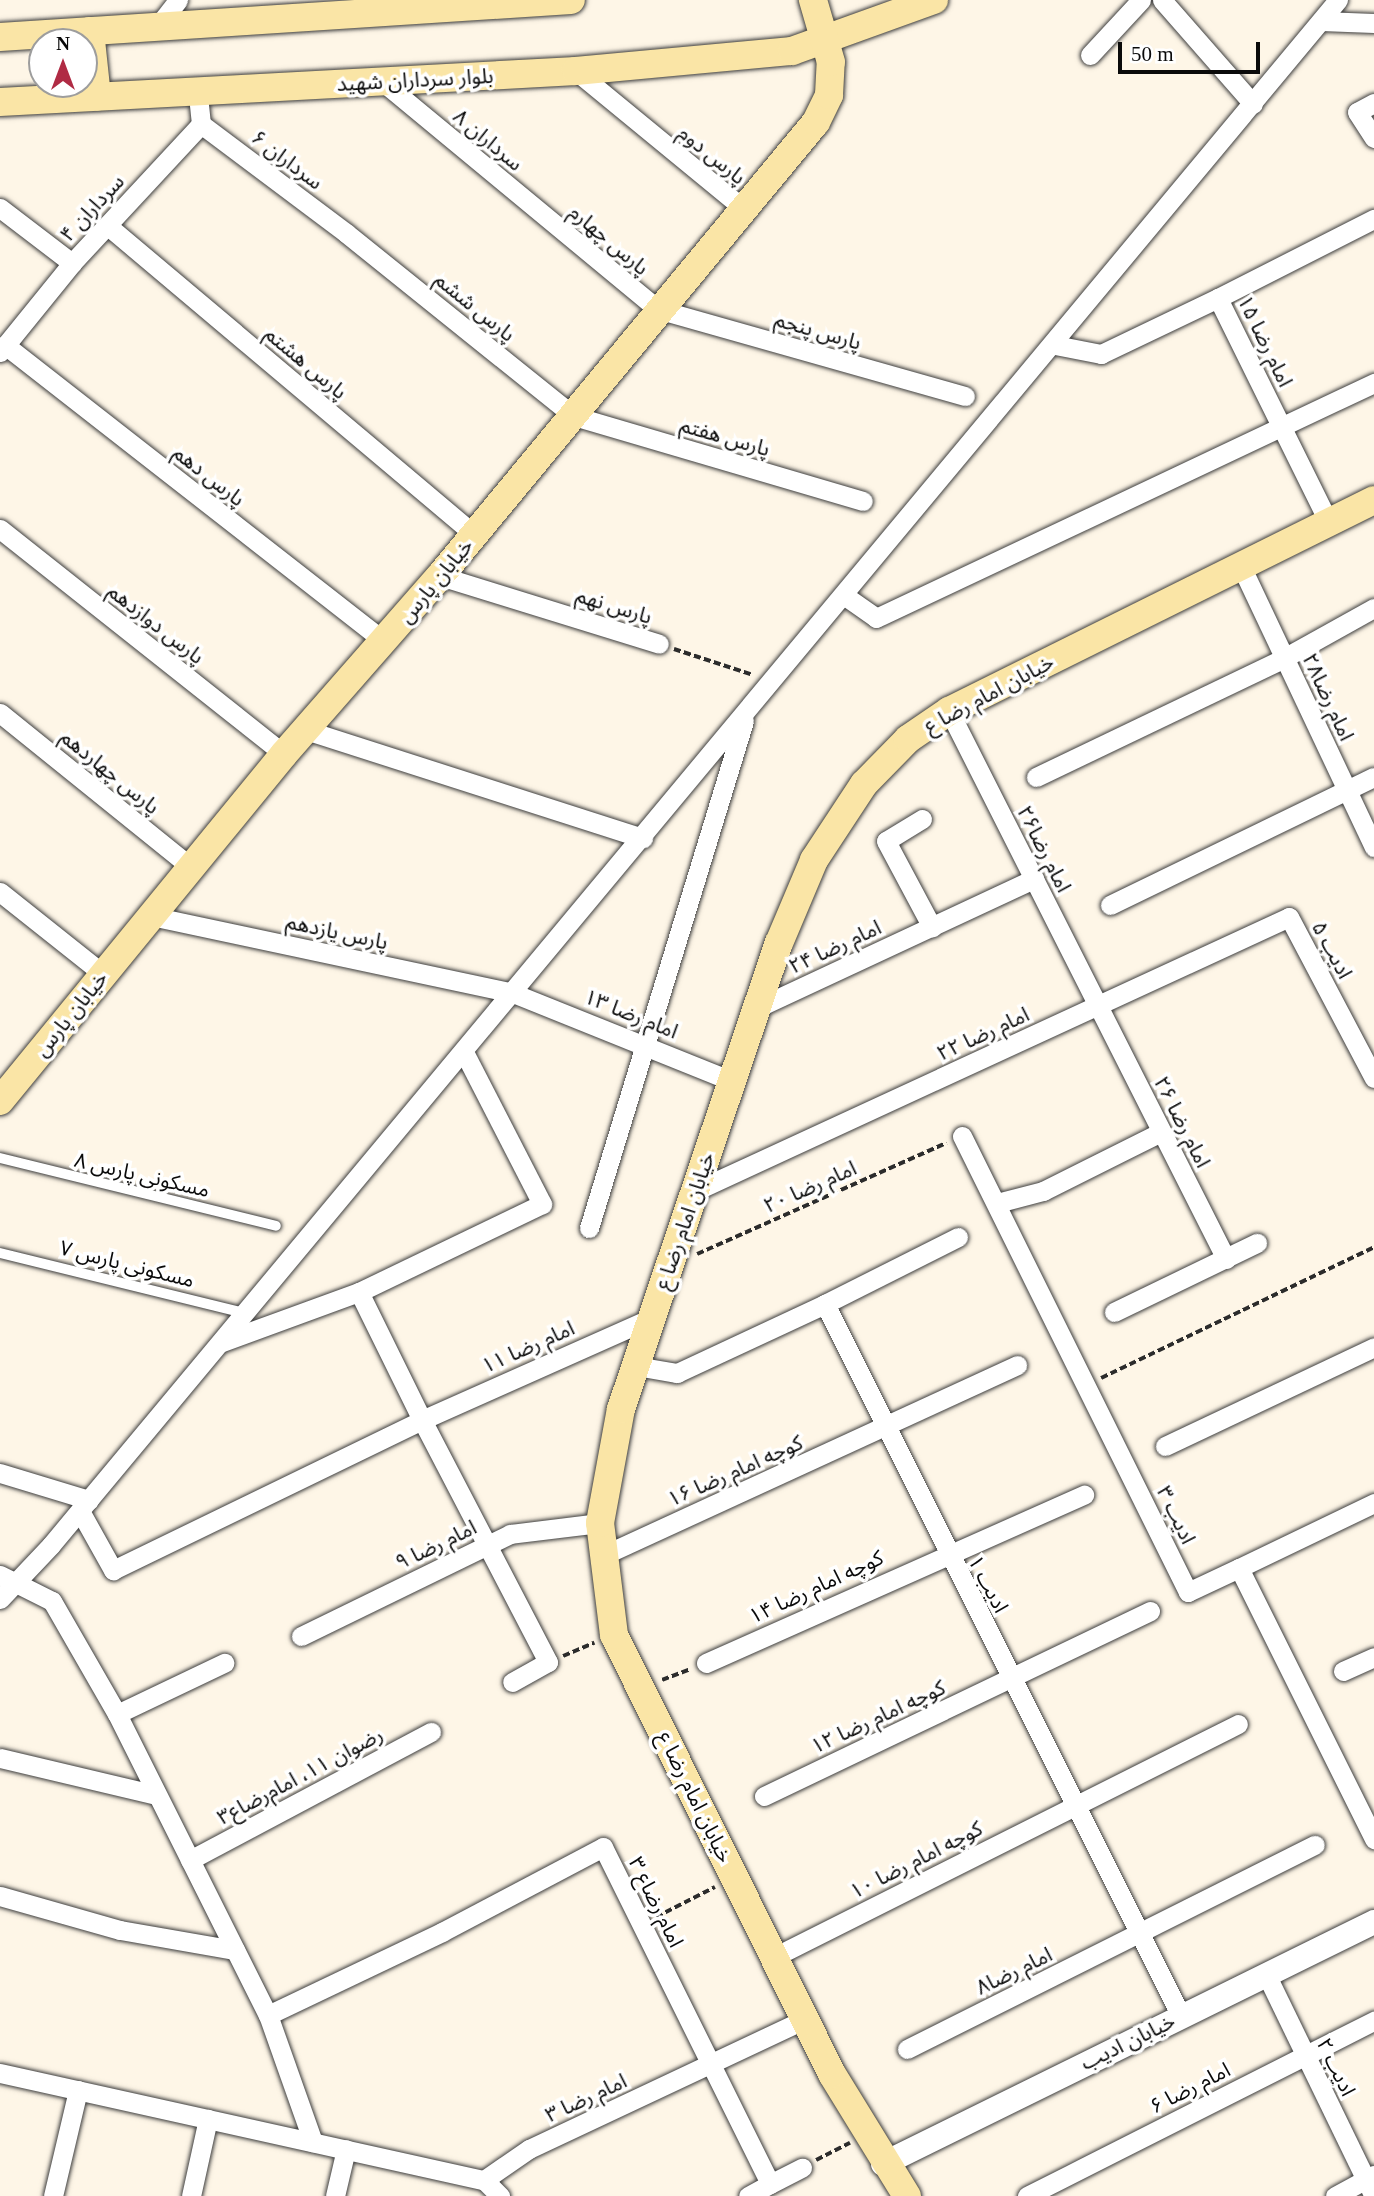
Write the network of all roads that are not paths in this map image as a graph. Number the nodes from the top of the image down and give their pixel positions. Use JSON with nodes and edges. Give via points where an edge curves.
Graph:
{"nodes":[{"id":1,"x":178,"y":0,"type":"edge"},
{"id":2,"x":571,"y":0,"type":"edge"},
{"id":3,"x":813,"y":0,"type":"edge"},
{"id":4,"x":934,"y":0,"type":"edge"},
{"id":5,"x":1141,"y":0,"type":"edge"},
{"id":6,"x":1162,"y":0,"type":"edge"},
{"id":7,"x":1338,"y":0,"type":"edge"},
{"id":8,"x":405,"y":5,"type":"edge"},
{"id":9,"x":1321,"y":21,"type":"junction"},
{"id":10,"x":1374,"y":23,"type":"edge"},
{"id":11,"x":158,"y":27,"type":"junction"},
{"id":12,"x":98,"y":31,"type":"edge"},
{"id":13,"x":28,"y":35,"type":"edge"},
{"id":14,"x":0,"y":37,"type":"edge"},
{"id":15,"x":828,"y":42,"type":"junction"},
{"id":16,"x":1090,"y":55,"type":"dead end"},
{"id":17,"x":576,"y":71,"type":"junction"},
{"id":18,"x":383,"y":82,"type":"junction"},
{"id":19,"x":198,"y":93,"type":"junction"},
{"id":20,"x":98,"y":97,"type":"edge"},
{"id":21,"x":78,"y":98,"type":"edge"},
{"id":22,"x":0,"y":102,"type":"edge"},
{"id":23,"x":1374,"y":103,"type":"edge"},
{"id":24,"x":1253,"y":104,"type":"junction"},
{"id":25,"x":201,"y":124,"type":"junction"},
{"id":26,"x":1374,"y":138,"type":"edge"},
{"id":27,"x":531,"y":205,"type":"joint"},
{"id":28,"x":0,"y":208,"type":"edge"},
{"id":29,"x":744,"y":209,"type":"junction"},
{"id":30,"x":1374,"y":219,"type":"edge"},
{"id":31,"x":108,"y":226,"type":"junction"},
{"id":32,"x":346,"y":233,"type":"joint"},
{"id":33,"x":72,"y":263,"type":"junction"},
{"id":34,"x":1218,"y":298,"type":"junction"},
{"id":35,"x":657,"y":309,"type":"junction"},
{"id":36,"x":1055,"y":345,"type":"junction"},
{"id":37,"x":3,"y":349,"type":"edge"},
{"id":38,"x":1374,"y":383,"type":"edge"},
{"id":39,"x":965,"y":396,"type":"dead end"},
{"id":40,"x":575,"y":416,"type":"junction"},
{"id":41,"x":1283,"y":429,"type":"junction"},
{"id":42,"x":1374,"y":500,"type":"edge"},
{"id":43,"x":863,"y":501,"type":"dead end"},
{"id":44,"x":1329,"y":523,"type":"junction"},
{"id":45,"x":0,"y":529,"type":"edge"},
{"id":46,"x":475,"y":535,"type":"junction"},
{"id":47,"x":1241,"y":566,"type":"junction"},
{"id":48,"x":440,"y":576,"type":"junction"},
{"id":49,"x":845,"y":596,"type":"junction"},
{"id":50,"x":1374,"y":608,"type":"edge"},
{"id":51,"x":385,"y":642,"type":"junction"},
{"id":52,"x":659,"y":644,"type":"road end"},
{"id":53,"x":1284,"y":658,"type":"junction"},
{"id":54,"x":949,"y":711,"type":"junction"},
{"id":55,"x":0,"y":713,"type":"edge"},
{"id":56,"x":747,"y":713,"type":"junction"},
{"id":57,"x":306,"y":730,"type":"junction"},
{"id":58,"x":284,"y":754,"type":"junction"},
{"id":59,"x":1035,"y":777,"type":"dead end"},
{"id":60,"x":1374,"y":778,"type":"edge"},
{"id":61,"x":1347,"y":791,"type":"junction"},
{"id":62,"x":922,"y":820,"type":"dead end"},
{"id":63,"x":643,"y":838,"type":"junction"},
{"id":64,"x":1374,"y":847,"type":"edge"},
{"id":65,"x":191,"y":867,"type":"junction"},
{"id":66,"x":1034,"y":879,"type":"junction"},
{"id":67,"x":0,"y":892,"type":"edge"},
{"id":68,"x":1110,"y":905,"type":"dead end"},
{"id":69,"x":151,"y":916,"type":"junction"},
{"id":70,"x":1289,"y":917,"type":"joint"},
{"id":71,"x":932,"y":927,"type":"junction"},
{"id":72,"x":103,"y":974,"type":"junction"},
{"id":73,"x":513,"y":993,"type":"junction"},
{"id":74,"x":1097,"y":1007,"type":"junction"},
{"id":75,"x":757,"y":1009,"type":"junction"},
{"id":76,"x":646,"y":1044,"type":"junction"},
{"id":77,"x":464,"y":1052,"type":"junction"},
{"id":78,"x":1374,"y":1078,"type":"edge"},
{"id":79,"x":732,"y":1081,"type":"junction"},
{"id":80,"x":2,"y":1093,"type":"edge"},
{"id":81,"x":1161,"y":1132,"type":"junction"},
{"id":82,"x":962,"y":1136,"type":"road end"},
{"id":83,"x":0,"y":1158,"type":"edge"},
{"id":84,"x":695,"y":1191,"type":"junction"},
{"id":85,"x":997,"y":1203,"type":"junction"},
{"id":86,"x":276,"y":1226,"type":"dead end"},
{"id":87,"x":589,"y":1228,"type":"dead end"},
{"id":88,"x":958,"y":1237,"type":"dead end"},
{"id":89,"x":1257,"y":1243,"type":"dead end"},
{"id":90,"x":0,"y":1253,"type":"edge"},
{"id":91,"x":1226,"y":1259,"type":"junction"},
{"id":92,"x":359,"y":1292,"type":"junction"},
{"id":93,"x":825,"y":1304,"type":"junction"},
{"id":94,"x":1114,"y":1312,"type":"dead end"},
{"id":95,"x":245,"y":1313,"type":"junction"},
{"id":96,"x":653,"y":1317,"type":"junction"},
{"id":97,"x":220,"y":1343,"type":"junction"},
{"id":98,"x":1374,"y":1348,"type":"edge"},
{"id":99,"x":1017,"y":1365,"type":"dead end"},
{"id":100,"x":636,"y":1366,"type":"junction"},
{"id":101,"x":422,"y":1420,"type":"junction"},
{"id":102,"x":886,"y":1428,"type":"junction"},
{"id":103,"x":1165,"y":1446,"type":"dead end"},
{"id":104,"x":0,"y":1473,"type":"edge"},
{"id":105,"x":1084,"y":1495,"type":"dead end"},
{"id":106,"x":1374,"y":1503,"type":"edge"},
{"id":107,"x":84,"y":1505,"type":"junction"},
{"id":108,"x":600,"y":1523,"type":"junction"},
{"id":109,"x":486,"y":1546,"type":"junction"},
{"id":110,"x":946,"y":1553,"type":"junction"},
{"id":111,"x":602,"y":1556,"type":"junction"},
{"id":112,"x":1240,"y":1568,"type":"junction"},
{"id":113,"x":9,"y":1578,"type":"edge"},
{"id":114,"x":0,"y":1599,"type":"edge"},
{"id":115,"x":1150,"y":1611,"type":"dead end"},
{"id":116,"x":301,"y":1636,"type":"dead end"},
{"id":117,"x":1374,"y":1657,"type":"edge"},
{"id":118,"x":224,"y":1663,"type":"dead end"},
{"id":119,"x":706,"y":1663,"type":"road end"},
{"id":120,"x":1343,"y":1671,"type":"dead end"},
{"id":121,"x":1012,"y":1678,"type":"junction"},
{"id":122,"x":512,"y":1682,"type":"dead end"},
{"id":123,"x":117,"y":1714,"type":"junction"},
{"id":124,"x":1238,"y":1724,"type":"dead end"},
{"id":125,"x":431,"y":1732,"type":"dead end"},
{"id":126,"x":0,"y":1758,"type":"edge"},
{"id":127,"x":158,"y":1795,"type":"junction"},
{"id":128,"x":764,"y":1796,"type":"dead end"},
{"id":129,"x":1078,"y":1805,"type":"junction"},
{"id":130,"x":1374,"y":1839,"type":"edge"},
{"id":131,"x":1315,"y":1844,"type":"dead end"},
{"id":132,"x":190,"y":1860,"type":"junction"},
{"id":133,"x":0,"y":1896,"type":"edge"},
{"id":134,"x":1374,"y":1922,"type":"edge"},
{"id":135,"x":1140,"y":1933,"type":"junction"},
{"id":136,"x":235,"y":1950,"type":"junction"},
{"id":137,"x":774,"y":1957,"type":"junction"},
{"id":138,"x":1266,"y":1974,"type":"junction"},
{"id":139,"x":268,"y":2015,"type":"junction"},
{"id":140,"x":1181,"y":2016,"type":"junction"},
{"id":141,"x":805,"y":2020,"type":"junction"},
{"id":142,"x":1374,"y":2021,"type":"edge"},
{"id":143,"x":907,"y":2049,"type":"dead end"},
{"id":144,"x":1306,"y":2056,"type":"junction"},
{"id":145,"x":712,"y":2065,"type":"junction"},
{"id":146,"x":0,"y":2073,"type":"edge"},
{"id":147,"x":78,"y":2090,"type":"junction"},
{"id":148,"x":208,"y":2119,"type":"junction"},
{"id":149,"x":313,"y":2142,"type":"junction"},
{"id":150,"x":346,"y":2150,"type":"junction"},
{"id":151,"x":883,"y":2164,"type":"junction"},
{"id":152,"x":802,"y":2168,"type":"road end"},
{"id":153,"x":1371,"y":2184,"type":"edge"},
{"id":154,"x":769,"y":2185,"type":"junction"},
{"id":155,"x":482,"y":2188,"type":"edge"},
{"id":156,"x":53,"y":2196,"type":"edge"},
{"id":157,"x":191,"y":2196,"type":"edge"},
{"id":158,"x":335,"y":2196,"type":"edge"},
{"id":159,"x":500,"y":2196,"type":"edge"},
{"id":160,"x":748,"y":2196,"type":"edge"},
{"id":161,"x":907,"y":2196,"type":"edge"},
{"id":162,"x":1027,"y":2196,"type":"edge"},
{"id":163,"x":1335,"y":2196,"type":"edge"}],
"edges":[{"from":1,"to":11,"type":"street"},
{"from":2,"to":8,"type":"main road"},
{"from":3,"to":15,"type":"main road","name":"خیابان پارس"},
{"from":4,"to":15,"type":"main road","name":"بلوار سرداران شهید"},
{"from":5,"to":16,"type":"street"},
{"from":6,"to":24,"type":"street"},
{"from":7,"to":9,"type":"street"},
{"from":8,"to":11,"type":"main road"},
{"from":9,"to":10,"type":"street"},
{"from":9,"to":24,"type":"street"},
{"from":11,"to":12,"type":"main road"},
{"from":13,"to":14,"type":"main road"},
{"from":15,"to":17,"type":"main road","name":"بلوار سرداران شهید","via":[[792,51]]},
{"from":15,"to":29,"type":"main road","name":"خیابان پارس","via":[[829,95],[816,122]]},
{"from":17,"to":18,"type":"main road","name":"بلوار سرداران شهید"},
{"from":17,"to":29,"type":"street","name":"پارس‌‌ دوم"},
{"from":18,"to":19,"type":"main road","name":"بلوار سرداران شهید"},
{"from":18,"to":27,"type":"street","name":"سرداران ۸"},
{"from":19,"to":20,"type":"main road","name":"بلوار سرداران شهید"},
{"from":19,"to":25,"type":"street"},
{"from":21,"to":22,"type":"main road","name":"بلوار سرداران شهید"},
{"from":23,"to":26,"type":"street","via":[[1357,112]]},
{"from":24,"to":36,"type":"street"},
{"from":25,"to":31,"type":"street","name":"سرداران ۴"},
{"from":25,"to":32,"type":"street","name":"سرداران ۶"},
{"from":27,"to":35,"type":"street","name":"پارس‌‌ چهارم"},
{"from":28,"to":33,"type":"street"},
{"from":29,"to":35,"type":"main road","name":"خیابان پارس"},
{"from":30,"to":34,"type":"street","name":"۱۵ امام رضا"},
{"from":31,"to":33,"type":"street","name":"سرداران ۴"},
{"from":31,"to":46,"type":"street","name":"پارس‌‌ هشتم"},
{"from":32,"to":40,"type":"street","name":"پارس‌‌ ششم"},
{"from":33,"to":37,"type":"street","name":"سرداران ۴"},
{"from":34,"to":36,"type":"street","via":[[1101,354]]},
{"from":34,"to":41,"type":"street","name":"۱۵ امام رضا"},
{"from":35,"to":39,"type":"street","name":"پارس‌‌ پنجم"},
{"from":35,"to":40,"type":"main road","name":"خیابان پارس"},
{"from":36,"to":49,"type":"street"},
{"from":37,"to":51,"type":"street","name":"پارس‌‌ دهم"},
{"from":38,"to":41,"type":"street"},
{"from":40,"to":43,"type":"street","name":"پارس‌‌ هفتم"},
{"from":40,"to":46,"type":"main road","name":"خیابان پارس"},
{"from":41,"to":44,"type":"street","name":"۱۵ امام رضا"},
{"from":41,"to":49,"type":"street","via":[[876,618]]},
{"from":42,"to":44,"type":"main road","name":"خیابان امام رضا ع"},
{"from":44,"to":47,"type":"main road","name":"خیابان امام رضا ع"},
{"from":45,"to":58,"type":"street","name":"پارس‌‌ دوازدهم"},
{"from":46,"to":48,"type":"main road","name":"خیابان پارس"},
{"from":47,"to":53,"type":"street","name":"امام رضا۲۸"},
{"from":47,"to":54,"type":"main road","name":"خیابان امام رضا ع"},
{"from":48,"to":51,"type":"main road","name":"خیابان پارس"},
{"from":48,"to":52,"type":"street","name":"پارس‌‌ نهم"},
{"from":49,"to":56,"type":"street"},
{"from":50,"to":53,"type":"street"},
{"from":51,"to":57,"type":"main road","name":"خیابان پارس"},
{"from":53,"to":59,"type":"street"},
{"from":53,"to":61,"type":"street","name":"امام رضا۲۸"},
{"from":54,"to":66,"type":"street","name":"امام رضا۲۶"},
{"from":54,"to":75,"type":"main road","name":"خیابان امام رضا ع","via":[[908,739],[864,784],[814,860]]},
{"from":55,"to":65,"type":"street","name":"پارس‌‌ چهاردهم"},
{"from":56,"to":63,"type":"street"},
{"from":56,"to":76,"type":"street"},
{"from":57,"to":58,"type":"main road","name":"خیابان پارس"},
{"from":57,"to":63,"type":"street"},
{"from":58,"to":65,"type":"main road","name":"خیابان پارس"},
{"from":60,"to":61,"type":"street"},
{"from":61,"to":64,"type":"street","name":"امام رضا۲۸"},
{"from":61,"to":68,"type":"street"},
{"from":62,"to":71,"type":"street","via":[[886,841]]},
{"from":63,"to":73,"type":"street"},
{"from":65,"to":69,"type":"main road","name":"خیابان پارس"},
{"from":66,"to":71,"type":"street","name":"امام رضا ۲۴"},
{"from":66,"to":74,"type":"street","name":"امام رضا۲۶"},
{"from":67,"to":72,"type":"street"},
{"from":69,"to":72,"type":"main road","name":"خیابان پارس"},
{"from":69,"to":73,"type":"street","name":"پارس‌‌ یازدهم"},
{"from":70,"to":74,"type":"street","name":"امام رضا ۲۲"},
{"from":70,"to":78,"type":"street","name":"ادیب ۵"},
{"from":71,"to":75,"type":"street","name":"امام رضا ۲۴"},
{"from":72,"to":80,"type":"main road","name":"خیابان پارس"},
{"from":73,"to":76,"type":"street","name":"امام رضا ۱۳"},
{"from":73,"to":77,"type":"street"},
{"from":74,"to":81,"type":"street","name":"امام رضا ۲۶"},
{"from":74,"to":84,"type":"street","name":"امام رضا ۲۲"},
{"from":75,"to":79,"type":"main road","name":"خیابان امام رضا ع"},
{"from":76,"to":79,"type":"street","name":"امام رضا ۱۳"},
{"from":76,"to":87,"type":"street"},
{"from":77,"to":92,"type":"street","via":[[542,1204]]},
{"from":77,"to":95,"type":"street"},
{"from":79,"to":84,"type":"main road","name":"خیابان امام رضا ع"},
{"from":81,"to":85,"type":"street","via":[[1043,1191]]},
{"from":81,"to":91,"type":"street","name":"امام رضا ۲۶"},
{"from":82,"to":85,"type":"street","name":"ادیب ۳"},
{"from":83,"to":86,"type":"lane","name":"مسکونی پارس ۸"},
{"from":84,"to":96,"type":"main road","name":"خیابان امام رضا ع"},
{"from":85,"to":112,"type":"street","name":"ادیب ۳","via":[[1188,1592]]},
{"from":88,"to":93,"type":"street"},
{"from":89,"to":91,"type":"street"},
{"from":90,"to":95,"type":"lane","name":"مسکونی ‌پارس ۷"},
{"from":91,"to":94,"type":"street"},
{"from":92,"to":97,"type":"street"},
{"from":92,"to":101,"type":"street"},
{"from":93,"to":100,"type":"street","via":[[677,1373]]},
{"from":93,"to":102,"type":"street","name":"ادیب ۱"},
{"from":95,"to":97,"type":"street"},
{"from":96,"to":100,"type":"main road","name":"خیابان امام رضا ع"},
{"from":96,"to":101,"type":"street","name":"امام رضا ۱۱"},
{"from":97,"to":107,"type":"street"},
{"from":98,"to":103,"type":"street"},
{"from":99,"to":102,"type":"street","name":"کوچه امام رضا ۱۶"},
{"from":100,"to":108,"type":"main road","name":"خیابان امام رضا ع","via":[[619,1420]]},
{"from":101,"to":107,"type":"street","name":"امام رضا ۱۱","via":[[113,1570]]},
{"from":101,"to":109,"type":"street"},
{"from":102,"to":110,"type":"street","name":"ادیب ۱"},
{"from":102,"to":111,"type":"street","name":"کوچه امام رضا ۱۶"},
{"from":104,"to":107,"type":"street"},
{"from":105,"to":110,"type":"street","name":"کوچه امام رضا ۱۴"},
{"from":106,"to":112,"type":"street"},
{"from":107,"to":113,"type":"street"},
{"from":108,"to":109,"type":"street","name":"امام رضا ۹","via":[[510,1534]]},
{"from":108,"to":111,"type":"main road","name":"خیابان امام رضا ع"},
{"from":109,"to":116,"type":"street","name":"امام رضا ۹"},
{"from":109,"to":122,"type":"street","via":[[548,1662]]},
{"from":110,"to":119,"type":"street","name":"کوچه امام رضا ۱۴"},
{"from":110,"to":121,"type":"street","name":"ادیب ۱"},
{"from":111,"to":137,"type":"main road","name":"خیابان امام رضا ع","via":[[614,1634]]},
{"from":112,"to":130,"type":"street"},
{"from":113,"to":114,"type":"street"},
{"from":113,"to":123,"type":"street","via":[[52,1601]]},
{"from":115,"to":121,"type":"street","name":"کوچه امام رضا ۱۲"},
{"from":117,"to":120,"type":"street"},
{"from":118,"to":123,"type":"street"},
{"from":121,"to":128,"type":"street","name":"کوچه امام رضا ۱۲"},
{"from":121,"to":129,"type":"street","name":"ادیب ۱"},
{"from":123,"to":127,"type":"street"},
{"from":124,"to":129,"type":"street","name":"کوچه امام رضا ۱۰"},
{"from":125,"to":132,"type":"street","name":"رضوان ۱۱، امام‌رضا‌ع‌۳"},
{"from":126,"to":127,"type":"street"},
{"from":127,"to":132,"type":"street"},
{"from":129,"to":135,"type":"street","name":"ادیب ۱"},
{"from":129,"to":137,"type":"street","name":"کوچه امام رضا ۱۰"},
{"from":131,"to":135,"type":"street","name":"امام رضا۸"},
{"from":132,"to":136,"type":"street"},
{"from":133,"to":136,"type":"street","via":[[120,1930]]},
{"from":134,"to":138,"type":"street","name":"خیابان ادیب"},
{"from":135,"to":140,"type":"street","name":"ادیب ۱"},
{"from":135,"to":143,"type":"street","name":"امام رضا۸"},
{"from":136,"to":139,"type":"street"},
{"from":137,"to":141,"type":"main road","name":"خیابان امام رضا ع"},
{"from":138,"to":140,"type":"street","name":"خیابان ادیب"},
{"from":138,"to":144,"type":"street","name":"ادیب ۲"},
{"from":139,"to":145,"type":"street","name":"امام رضا‌ع ۳","via":[[442,1932],[603,1847]]},
{"from":139,"to":149,"type":"street"},
{"from":140,"to":151,"type":"street","name":"خیابان ادیب"},
{"from":141,"to":145,"type":"street","name":"امام رضا ۳"},
{"from":141,"to":151,"type":"main road","name":"خیابان امام رضا ع"},
{"from":142,"to":144,"type":"street","name":"امام رضا ۶"},
{"from":144,"to":153,"type":"street","name":"ادیب ۲"},
{"from":144,"to":162,"type":"street","name":"امام رضا ۶"},
{"from":145,"to":154,"type":"street","name":"امام رضا‌ع ۳"},
{"from":145,"to":155,"type":"street","name":"امام رضا ۳","via":[[529,2150]]},
{"from":146,"to":147,"type":"street"},
{"from":147,"to":148,"type":"street"},
{"from":147,"to":156,"type":"street"},
{"from":148,"to":149,"type":"street"},
{"from":148,"to":157,"type":"street"},
{"from":149,"to":150,"type":"street"},
{"from":150,"to":155,"type":"street"},
{"from":150,"to":158,"type":"street"},
{"from":151,"to":161,"type":"main road","name":"خیابان امام رضا ع"},
{"from":152,"to":154,"type":"street"},
{"from":153,"to":163,"type":"street"},
{"from":154,"to":160,"type":"street"},
{"from":155,"to":159,"type":"street"}]}
